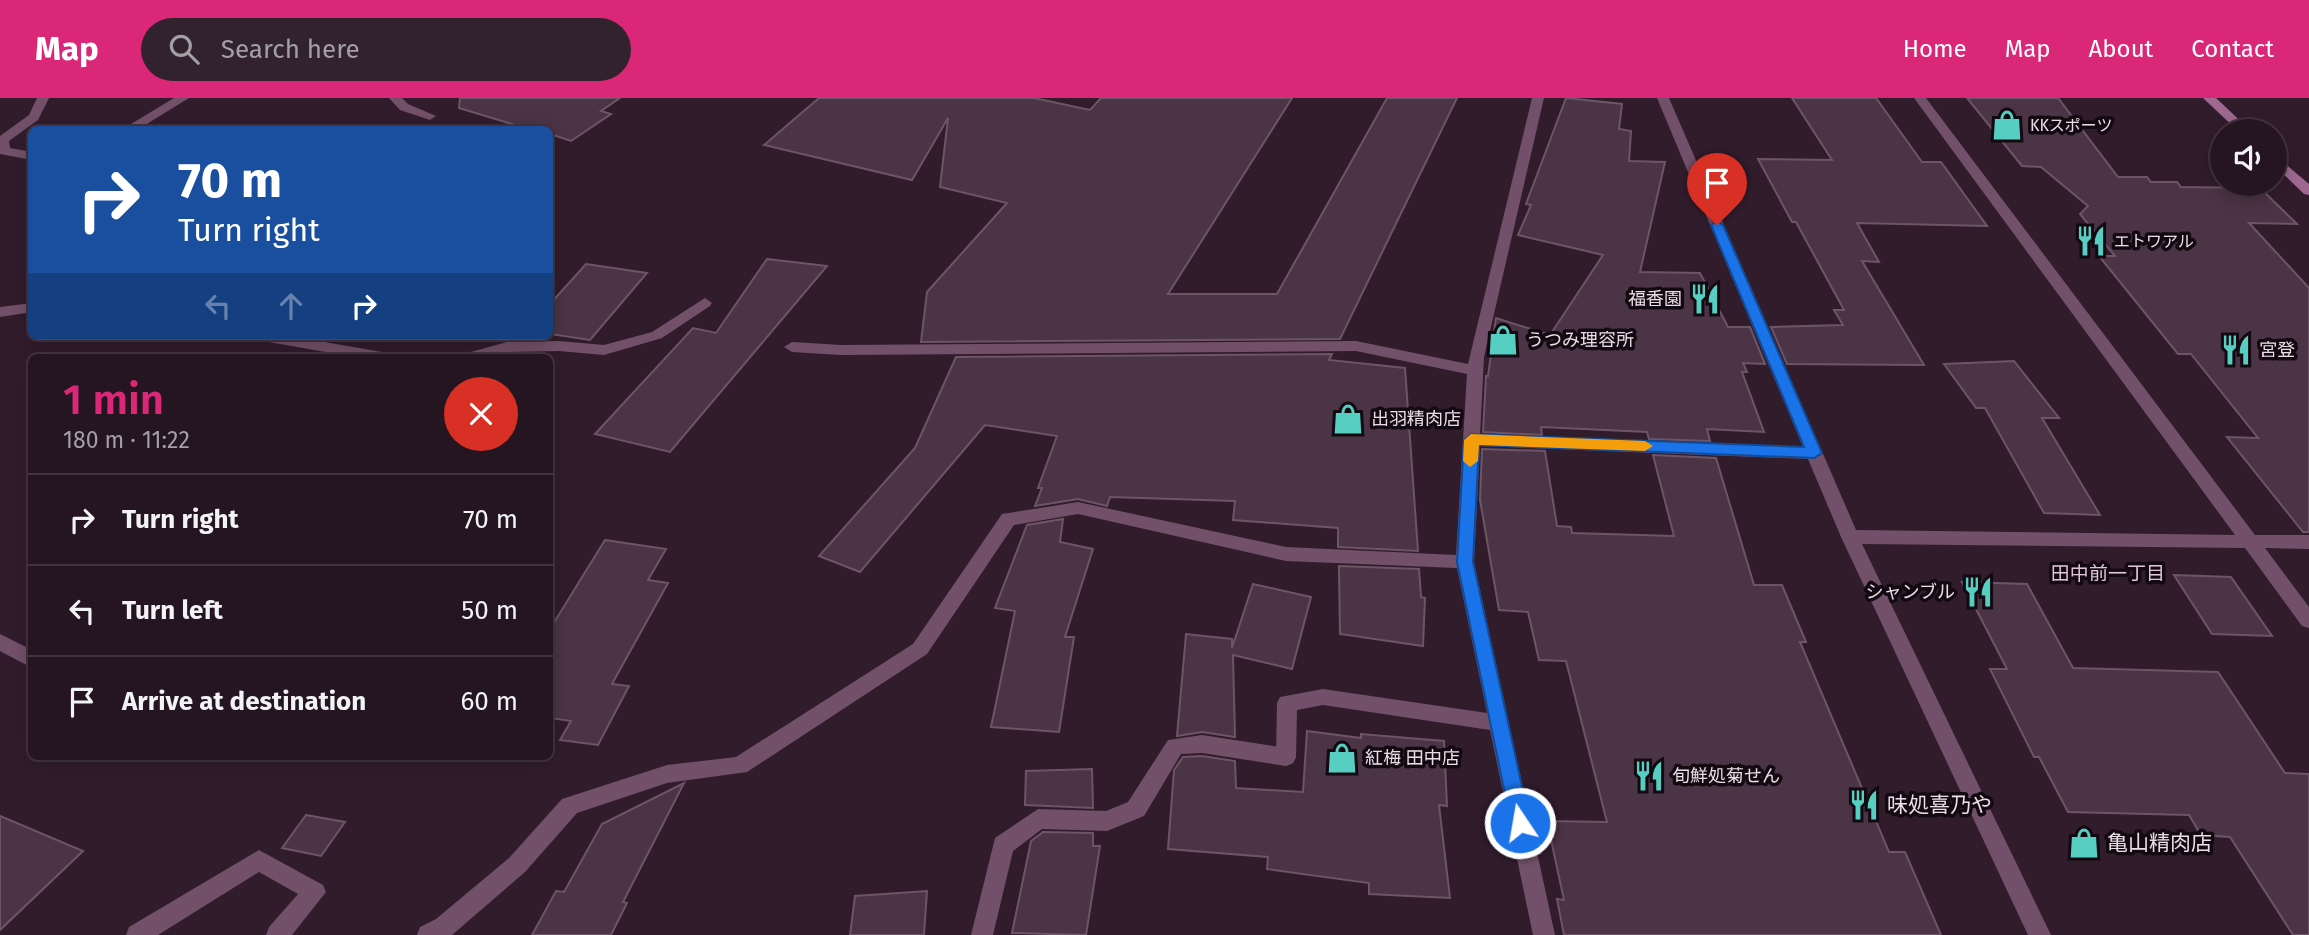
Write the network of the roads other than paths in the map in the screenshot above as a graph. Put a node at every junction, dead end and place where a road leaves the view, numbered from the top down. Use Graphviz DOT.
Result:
graph roads {
  1 [pos="43,98"];
  2 [pos="183,98"];
  3 [pos="395,98"];
  4 [pos="1538,98"];
  5 [pos="1663,98"];
  6 [pos="1920,98"];
  7 [pos="2209,98"];
  8 [pos="430,116"];
  9 [pos="2232,119"];
  10 [pos="134,126"];
  11 [pos="28,155"];
  12 [pos="2287,170"];
  13 [pos="2309,191"];
  14 [pos="705,303"];
  15 [pos="28,308"];
  16 [pos="0,312"];
  17 [pos="286,340"];
  18 [pos="792,347"];
  19 [pos="365,354"];
  20 [pos="482,354"];
  21 [pos="1475,370"];
  22 [pos="1471,440"];
  23 [pos="1814,453"];
  24 [pos="1850,537"];
  25 [pos="2246,540"];
  26 [pos="2309,542"];
  27 [pos="1465,562"];
  28 [pos="2309,621"];
  29 [pos="0,642"];
  30 [pos="28,658"];
  31 [pos="1499,723"];
  32 [pos="136,935"];
  33 [pos="277,935"];
  34 [pos="428,935"];
  35 [pos="982,935"];
  36 [pos="1545,935"];
  37 [pos="2040,935"];
  1 -- 11 [label="street"];
  2 -- 10 [label="street"];
  3 -- 8 [label="street"];
  4 -- 21 [label="street"];
  5 -- 23 [label="street"];
  6 -- 25 [label="street"];
  7 -- 9 [label="street"];
  12 -- 13 [label="street"];
  14 -- 20 [label="street"];
  15 -- 16 [label="street"];
  17 -- 19 [label="street"];
  18 -- 21 [label="street"];
  21 -- 22 [label="street"];
  22 -- 23 [label="street"];
  22 -- 27 [label="street"];
  23 -- 24 [label="street"];
  24 -- 25 [label="street"];
  24 -- 37 [label="street"];
  25 -- 26 [label="street"];
  25 -- 28 [label="street"];
  27 -- 31 [label="street"];
  27 -- 34 [label="street"];
  29 -- 30 [label="street"];
  31 -- 35 [label="street"];
  31 -- 36 [label="street"];
  32 -- 33 [label="street"];
}
